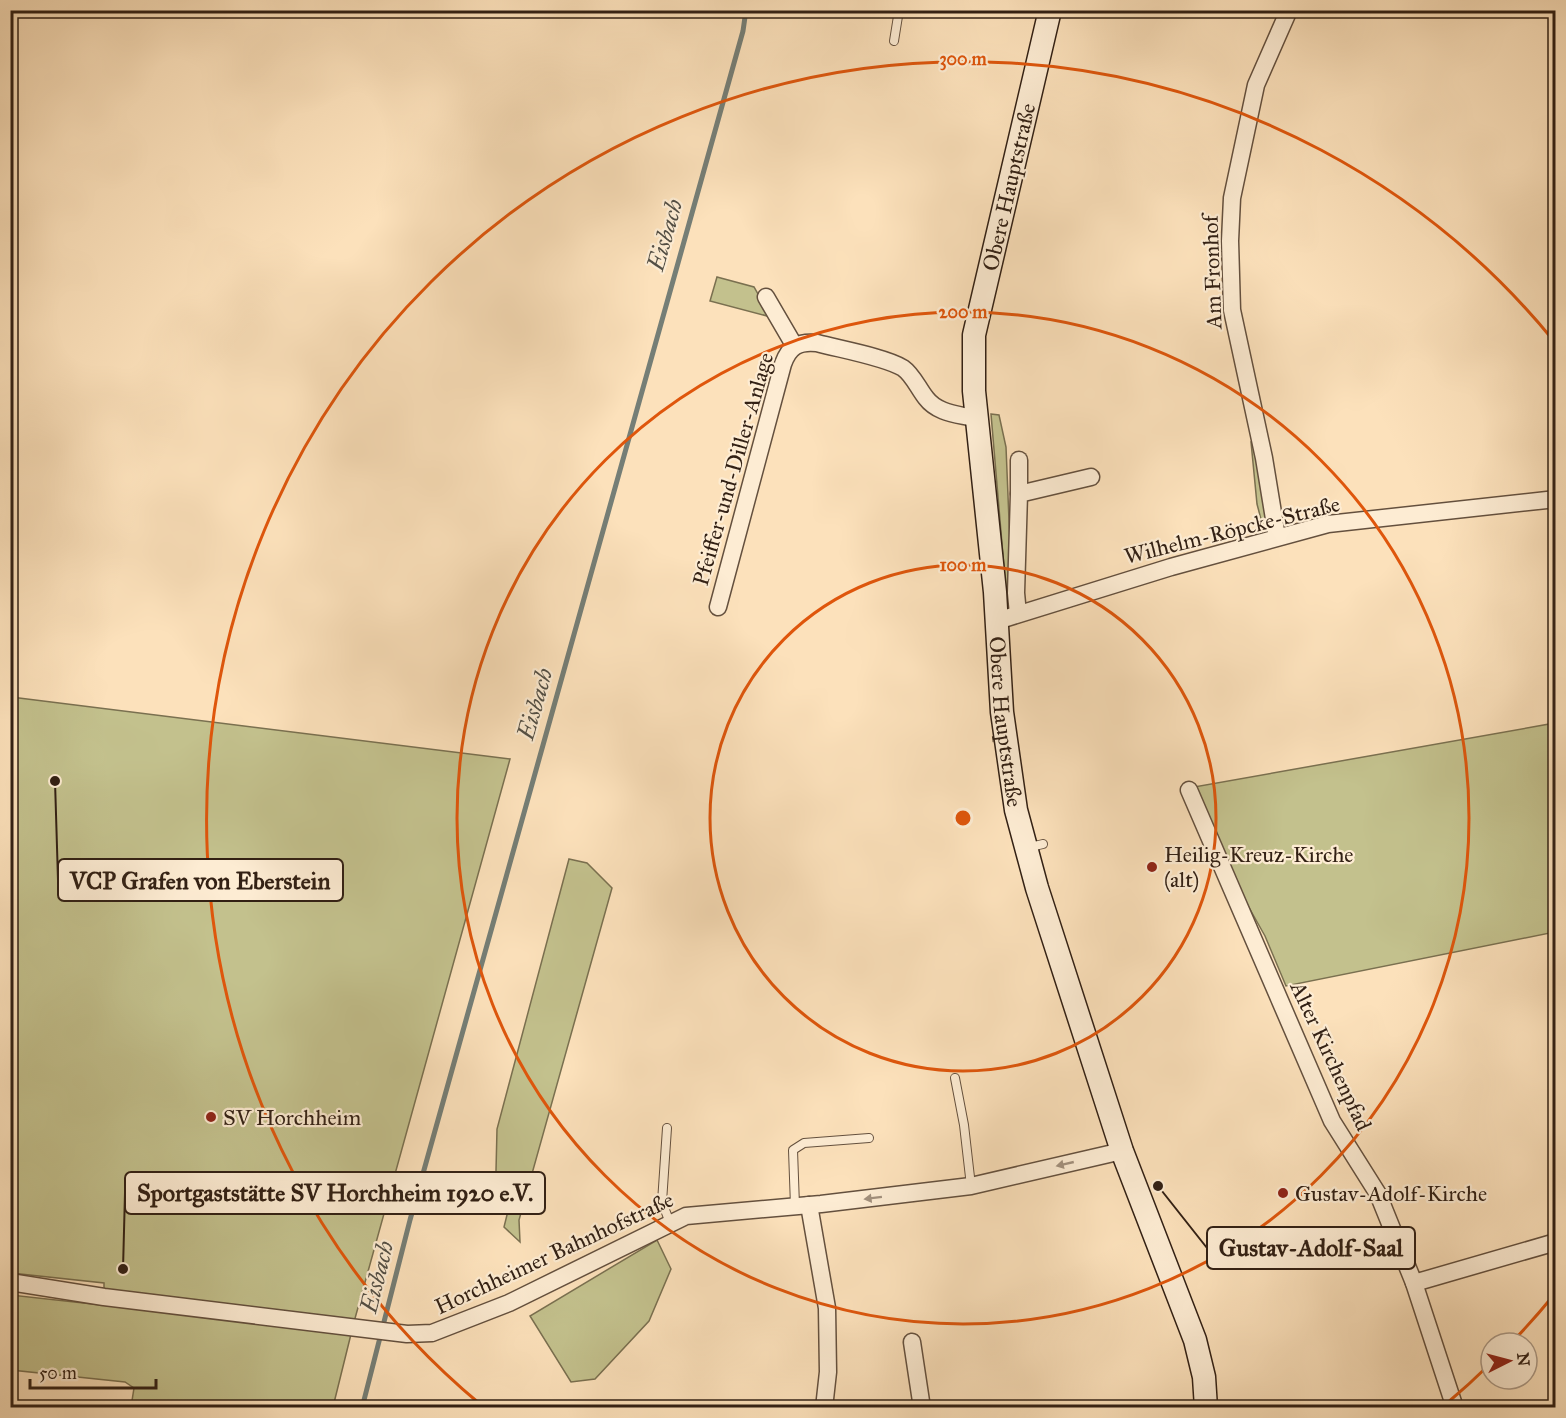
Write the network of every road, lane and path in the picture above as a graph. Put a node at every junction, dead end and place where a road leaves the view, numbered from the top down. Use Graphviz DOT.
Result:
graph roads {
  1 [pos="899,10"];
  2 [pos="1289,10"];
  3 [pos="1047,11"];
  4 [pos="894,41"];
  5 [pos="766,297"];
  6 [pos="794,345"];
  7 [pos="977,419"];
  8 [pos="1018,459"];
  9 [pos="1091,477"];
  10 [pos="1019,494"];
  11 [pos="1556,499"];
  12 [pos="1278,537"];
  13 [pos="718,607"];
  14 [pos="1007,618"];
  15 [pos="1189,790"];
  16 [pos="955,1078"];
  17 [pos="667,1128"];
  18 [pos="869,1138"];
  19 [pos="1122,1150"];
  20 [pos="971,1186"];
  21 [pos="802,1206"];
  22 [pos="670,1223"];
  23 [pos="1556,1242"];
  24 [pos="10,1282"];
  25 [pos="1414,1283"];
  26 [pos="912,1342"];
  27 [pos="824,1407"];
  28 [pos="922,1407"];
  29 [pos="1206,1407"];
  30 [pos="1455,1407"];
  1 -- 4 [label="lane"];
  2 -- 12 [label="street, Am Fronhof"];
  3 -- 7 [label="main road, Obere Hauptstraße"];
  5 -- 6 [label="street, Pfeiffer-und-Diller-Anlage"];
  6 -- 7 [label="street, Pfeiffer-und-Diller-Anlage"];
  6 -- 13 [label="street, Pfeiffer-und-Diller-Anlage"];
  7 -- 14 [label="main road, Obere Hauptstraße"];
  8 -- 10 [label="street, Obere Hauptstraße"];
  9 -- 10 [label="street"];
  10 -- 14 [label="street, Obere Hauptstraße"];
  11 -- 12 [label="street, Wilhelm-Röpcke-Straße"];
  12 -- 14 [label="street, Wilhelm-Röpcke-Straße"];
  14 -- 19 [label="main road, Obere Hauptstraße"];
  15 -- 25 [label="street, Alter Kirchenpfad"];
  16 -- 20 [label="lane"];
  17 -- 22 [label="lane"];
  18 -- 21 [label="lane"];
  19 -- 20 [label="street, Horchheimer Bahnhofstraße, one-way"];
  19 -- 29 [label="main road, Obere Hauptstraße"];
  20 -- 21 [label="street, Horchheimer Bahnhofstraße, one-way"];
  21 -- 22 [label="street, Horchheimer Bahnhofstraße"];
  21 -- 27 [label="street"];
  22 -- 24 [label="street, Horchheimer Bahnhofstraße"];
  23 -- 25 [label="street"];
  25 -- 30 [label="street, Alter Kirchenpfad"];
  26 -- 28 [label="street"];
}
